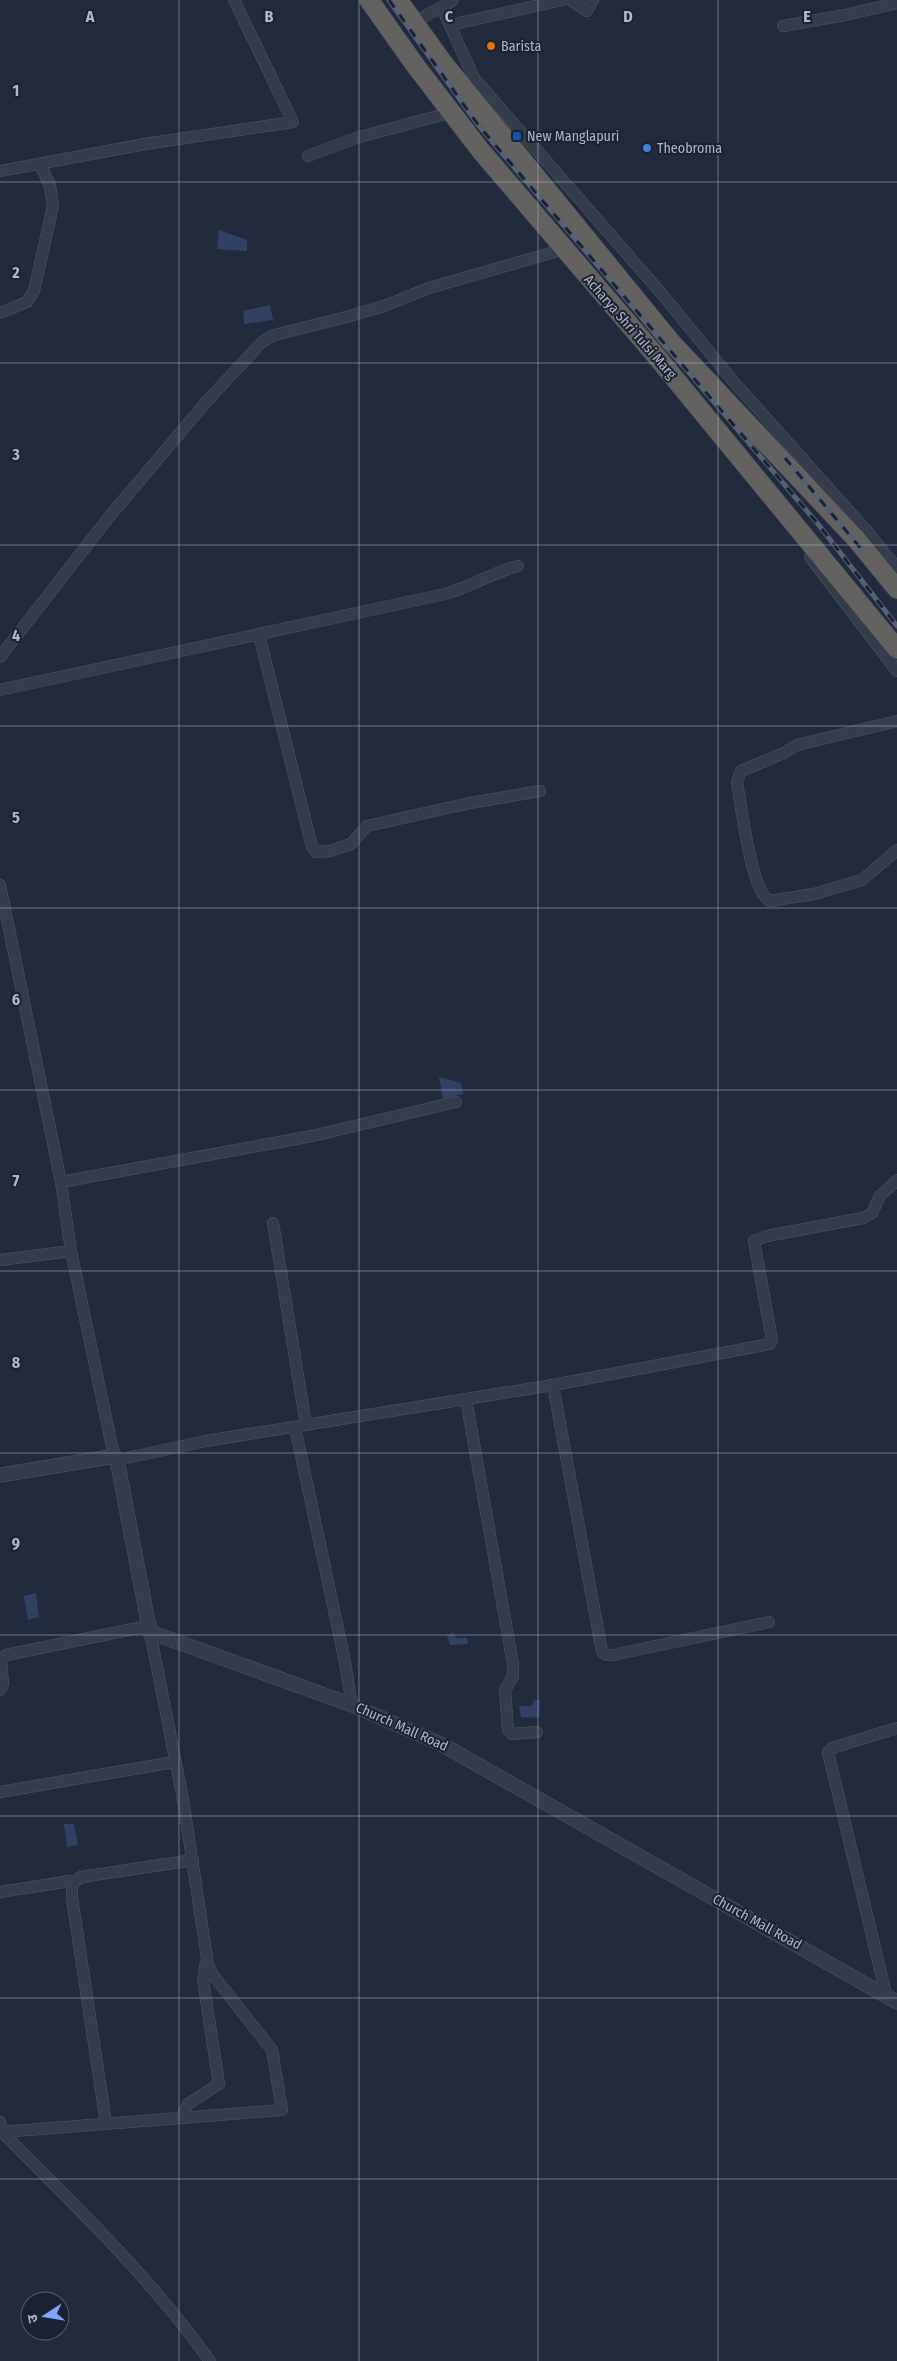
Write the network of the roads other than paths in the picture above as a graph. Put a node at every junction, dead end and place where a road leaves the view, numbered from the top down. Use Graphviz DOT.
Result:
graph roads {
  1 [pos="234,0"];
  2 [pos="363,0"];
  3 [pos="369,0"];
  4 [pos="398,0"];
  5 [pos="453,0"];
  6 [pos="562,0"];
  7 [pos="570,0"];
  8 [pos="593,0"];
  9 [pos="897,1"];
  10 [pos="442,8"];
  11 [pos="414,24"];
  12 [pos="450,25"];
  13 [pos="783,26"];
  14 [pos="437,55"];
  15 [pos="420,72"];
  16 [pos="445,114"];
  17 [pos="308,156"];
  18 [pos="40,164"];
  19 [pos="0,171"];
  20 [pos="558,251"];
  21 [pos="0,313"];
  22 [pos="518,566"];
  23 [pos="897,568"];
  24 [pos="897,590"];
  25 [pos="259,635"];
  26 [pos="897,649"];
  27 [pos="0,657"];
  28 [pos="897,671"];
  29 [pos="0,690"];
  30 [pos="897,721"];
  31 [pos="540,791"];
  32 [pos="897,850"];
  33 [pos="0,885"];
  34 [pos="456,1102"];
  35 [pos="897,1180"];
  36 [pos="61,1182"];
  37 [pos="273,1223"];
  38 [pos="71,1251"];
  39 [pos="0,1260"];
  40 [pos="553,1386"];
  41 [pos="466,1399"];
  42 [pos="301,1426"];
  43 [pos="116,1458"];
  44 [pos="0,1476"];
  45 [pos="769,1622"];
  46 [pos="149,1629"];
  47 [pos="0,1690"];
  48 [pos="352,1704"];
  49 [pos="897,1728"];
  50 [pos="537,1732"];
  51 [pos="174,1762"];
  52 [pos="0,1792"];
  53 [pos="193,1860"];
  54 [pos="70,1881"];
  55 [pos="0,1892"];
  56 [pos="206,1960"];
  57 [pos="892,1998"];
  58 [pos="181,2118"];
  59 [pos="106,2123"];
  60 [pos="0,2128"];
  61 [pos="210,2361"];
  1 -- 18 [label="street"];
  2 -- 16 [label="street"];
  3 -- 15 [label="highway, Acharya Shri Tulsi Marg"];
  4 -- 11 [label="highway, Acharya Shri Tulsi Marg"];
  5 -- 10 [label="street"];
  6 -- 12 [label="street"];
  7 -- 8 [label="street"];
  9 -- 13 [label="street"];
  10 -- 11 [label="street"];
  10 -- 12 [label="street"];
  11 -- 14 [label="highway, Acharya Shri Tulsi Marg"];
  12 -- 23 [label="street"];
  14 -- 15 [label="highway"];
  14 -- 24 [label="highway, Acharya Shri Tulsi Marg"];
  15 -- 26 [label="highway, Acharya Shri Tulsi Marg"];
  16 -- 17 [label="street"];
  16 -- 20 [label="street"];
  18 -- 19 [label="street"];
  18 -- 21 [label="street"];
  20 -- 27 [label="street"];
  20 -- 28 [label="street"];
  22 -- 25 [label="street"];
  25 -- 29 [label="street"];
  25 -- 31 [label="street"];
  30 -- 32 [label="street"];
  33 -- 36 [label="street"];
  34 -- 36 [label="street"];
  35 -- 40 [label="street"];
  36 -- 38 [label="street"];
  37 -- 42 [label="street"];
  38 -- 39 [label="street"];
  38 -- 43 [label="street"];
  40 -- 41 [label="street"];
  40 -- 45 [label="street"];
  41 -- 42 [label="street"];
  41 -- 50 [label="street"];
  42 -- 43 [label="street"];
  42 -- 48 [label="street"];
  43 -- 44 [label="street"];
  43 -- 46 [label="street"];
  46 -- 47 [label="street"];
  46 -- 48 [label="street, Church Mall Road"];
  46 -- 51 [label="street"];
  48 -- 57 [label="street, Church Mall Road"];
  49 -- 57 [label="street"];
  51 -- 52 [label="street"];
  51 -- 53 [label="street"];
  53 -- 56 [label="street"];
  53 -- 59 [label="street"];
  54 -- 55 [label="street"];
  56 -- 58 [label="street"];
  56 -- 58 [label="street"];
  58 -- 59 [label="street"];
  59 -- 60 [label="street"];
  60 -- 61 [label="street"];
}
